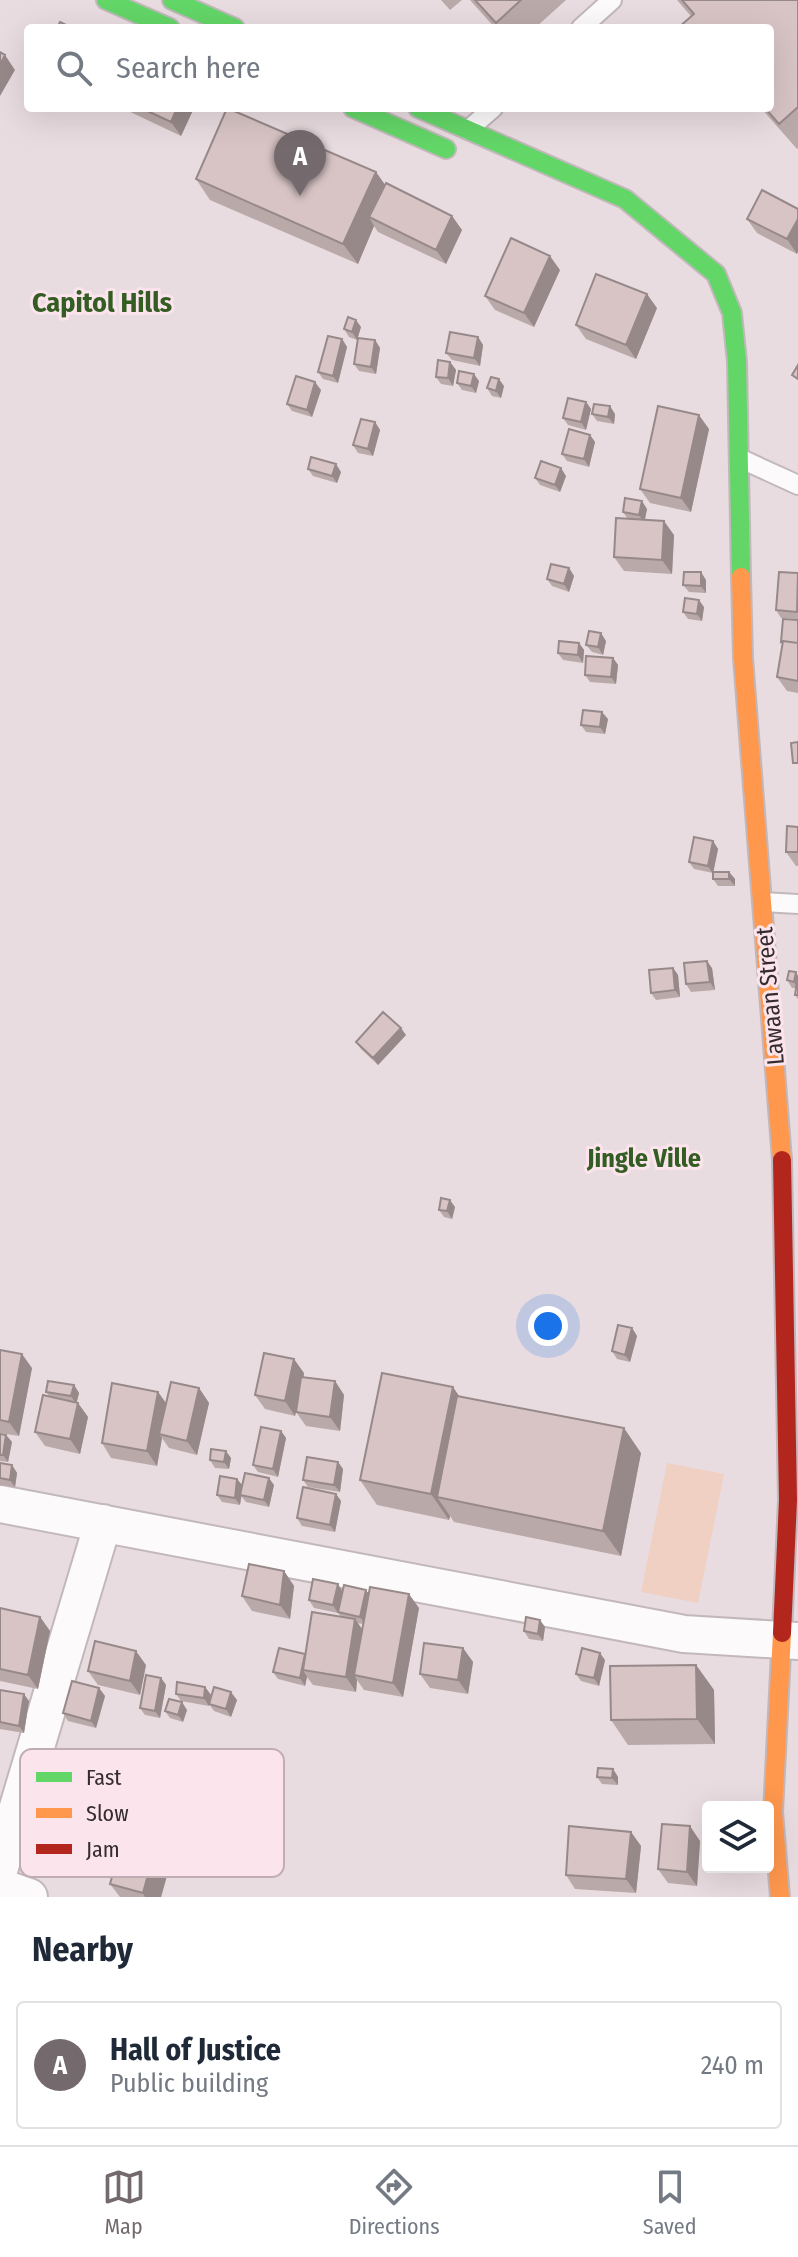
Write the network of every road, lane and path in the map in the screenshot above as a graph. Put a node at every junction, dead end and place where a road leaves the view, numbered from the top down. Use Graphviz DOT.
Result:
graph roads {
  1 [pos="106,0"];
  2 [pos="172,0"];
  3 [pos="612,0"];
  4 [pos="215,19"];
  5 [pos="161,24"];
  6 [pos="585,24"];
  7 [pos="362,112"];
  8 [pos="427,112"];
  9 [pos="488,112"];
  10 [pos="468,130"];
  11 [pos="454,152"];
  12 [pos="627,223"];
  13 [pos="653,225"];
  14 [pos="739,458"];
  15 [pos="798,485"];
  16 [pos="763,902"];
  17 [pos="798,904"];
  18 [pos="790,1169"];
  19 [pos="0,1504"];
  20 [pos="103,1523"];
  21 [pos="790,1641"];
  22 [pos="35,1749"];
  23 [pos="20,1800"];
  24 [pos="0,1867"];
  25 [pos="0,1887"];
  26 [pos="29,1897"];
  27 [pos="780,1897"];
  1 -- 5 [label="street"];
  2 -- 4 [label="street"];
  3 -- 6 [label="lane"];
  7 -- 11 [label="street"];
  8 -- 10 [label="street, Lawaan Street"];
  9 -- 10 [label="lane"];
  10 -- 11 [label="lane"];
  10 -- 13 [label="street, Lawaan Street"];
  12 -- 13 [label="street"];
  13 -- 14 [label="street, Lawaan Street"];
  14 -- 15 [label="lane"];
  14 -- 16 [label="street, Lawaan Street"];
  16 -- 17 [label="lane"];
  16 -- 18 [label="street, Lawaan Street"];
  18 -- 21 [label="street, Lawaan Street"];
  19 -- 20 [label="street"];
  20 -- 21 [label="street"];
  20 -- 22 [label="street"];
  21 -- 27 [label="street, Lawaan Street"];
  23 -- 24 [label="street"];
  25 -- 26 [label="street"];
}
